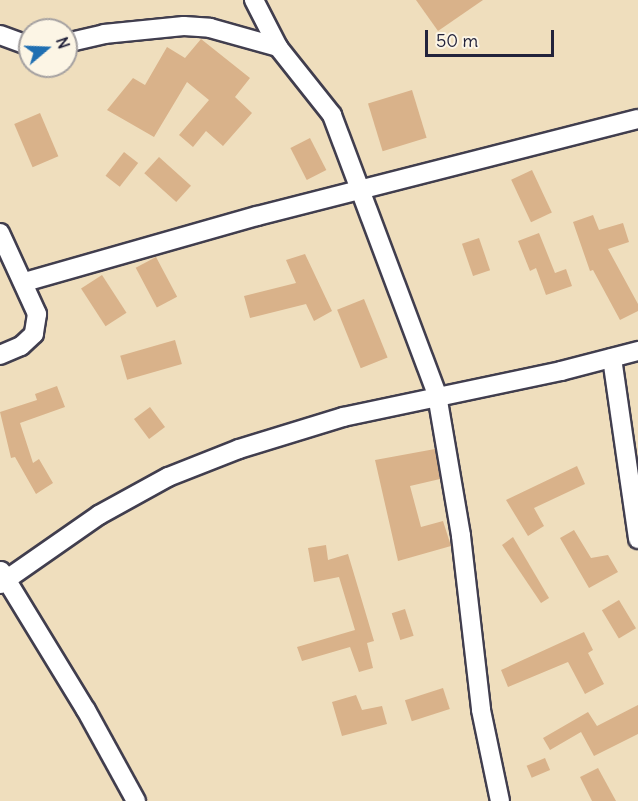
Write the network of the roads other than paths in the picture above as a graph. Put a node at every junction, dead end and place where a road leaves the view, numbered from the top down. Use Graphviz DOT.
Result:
graph roads {
  1 [pos="254,0"];
  2 [pos="0,35"];
  3 [pos="78,40"];
  4 [pos="18,42"];
  5 [pos="278,47"];
  6 [pos="638,119"];
  7 [pos="363,192"];
  8 [pos="0,233"];
  9 [pos="25,282"];
  10 [pos="638,351"];
  11 [pos="0,355"];
  12 [pos="612,358"];
  13 [pos="437,395"];
  14 [pos="638,539"];
  15 [pos="2,578"];
  16 [pos="136,801"];
  17 [pos="500,801"];
  1 -- 5 [label="street"];
  2 -- 4 [label="street"];
  3 -- 5 [label="street"];
  5 -- 7 [label="street"];
  6 -- 7 [label="street"];
  7 -- 9 [label="street"];
  7 -- 13 [label="street"];
  8 -- 9 [label="street"];
  9 -- 11 [label="street"];
  10 -- 12 [label="street"];
  12 -- 13 [label="street"];
  12 -- 14 [label="street"];
  13 -- 15 [label="street"];
  13 -- 17 [label="street"];
  15 -- 16 [label="street"];
}
